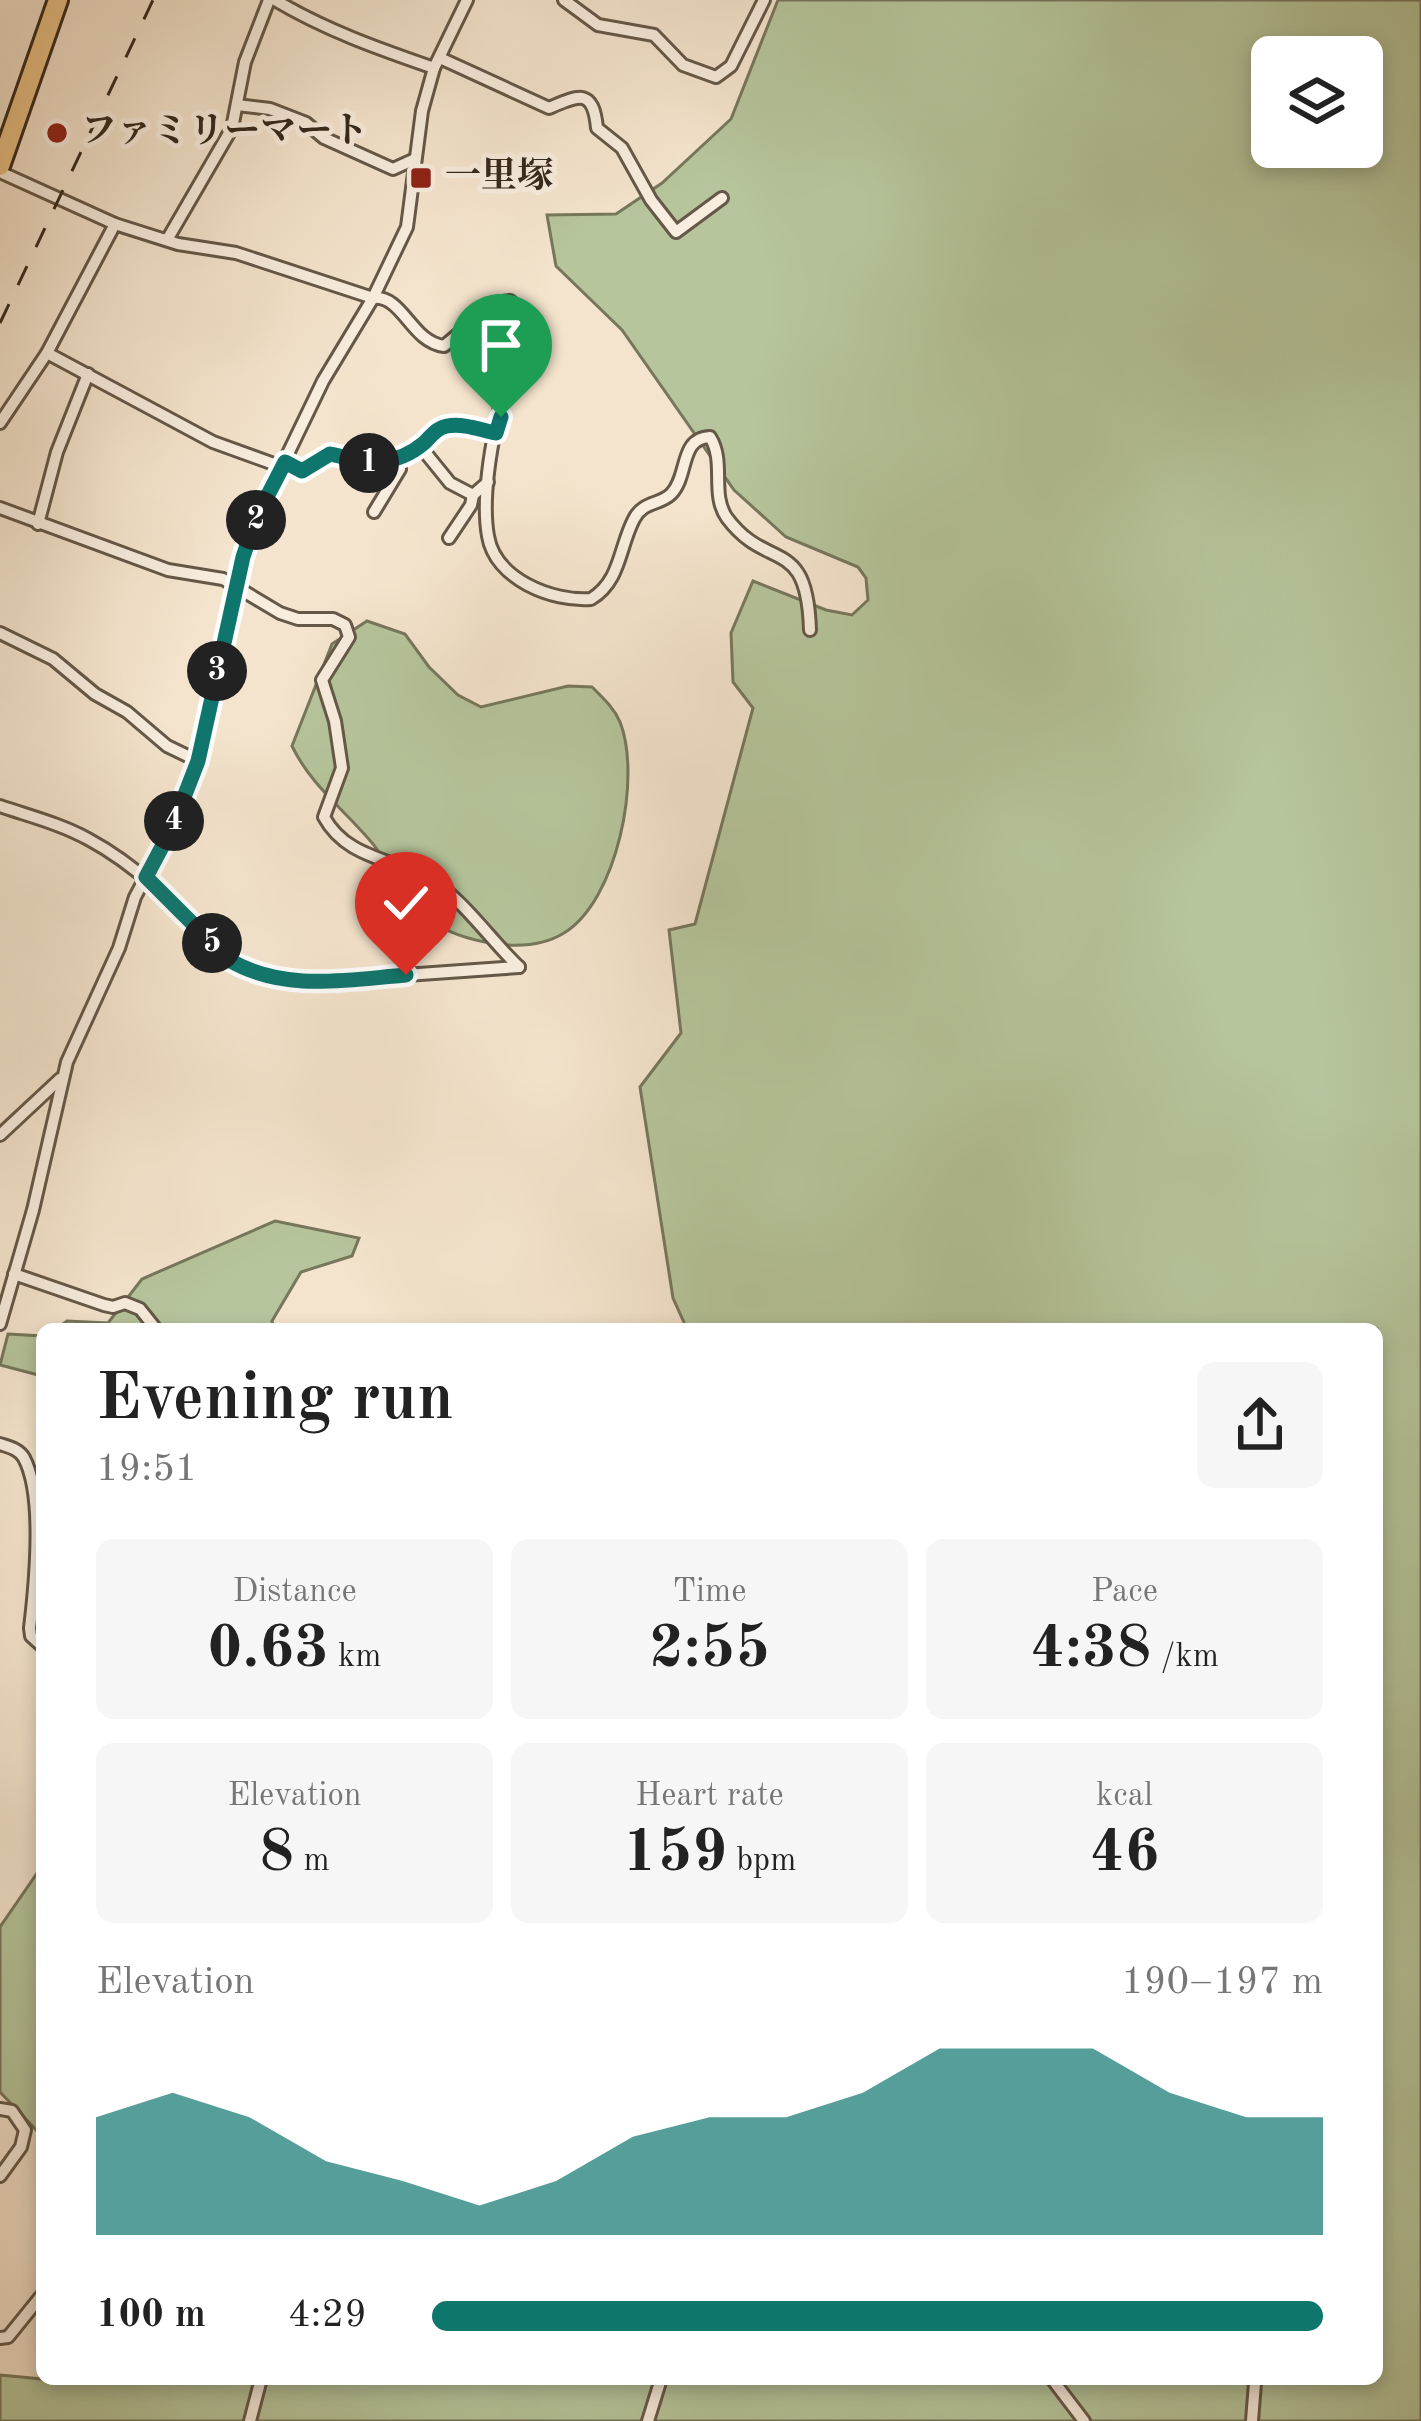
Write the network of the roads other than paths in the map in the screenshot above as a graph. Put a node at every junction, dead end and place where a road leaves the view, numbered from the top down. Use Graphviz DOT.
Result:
graph roads {
  1 [pos="58,0"];
  2 [pos="272,0"];
  3 [pos="467,0"];
  4 [pos="564,0"];
  5 [pos="764,0"];
  6 [pos="437,63"];
  7 [pos="237,105"];
  8 [pos="415,159"];
  9 [pos="0,169"];
  10 [pos="722,198"];
  11 [pos="115,224"];
  12 [pos="166,240"];
  13 [pos="373,298"];
  14 [pos="47,353"];
  15 [pos="88,374"];
  16 [pos="0,423"];
  17 [pos="496,433"];
  18 [pos="420,446"];
  19 [pos="395,459"];
  20 [pos="284,465"];
  21 [pos="488,482"];
  22 [pos="472,495"];
  23 [pos="0,508"];
  24 [pos="374,512"];
  25 [pos="38,524"];
  26 [pos="449,538"];
  27 [pos="238,587"];
  28 [pos="810,630"];
  29 [pos="0,633"];
  30 [pos="198,761"];
  31 [pos="0,806"];
  32 [pos="146,877"];
  33 [pos="63,1077"];
  34 [pos="0,1135"];
  35 [pos="14,1274"];
  36 [pos="151,1323"];
  37 [pos="0,1324"];
  38 [pos="0,1444"];
  39 [pos="36,1541"];
  40 [pos="36,1559"];
  41 [pos="36,1640"];
  42 [pos="0,2109"];
  43 [pos="0,2176"];
  44 [pos="36,2302"];
  45 [pos="0,2338"];
  46 [pos="259,2385"];
  47 [pos="659,2385"];
  48 [pos="1057,2385"];
  49 [pos="1255,2385"];
  50 [pos="250,2421"];
  51 [pos="648,2421"];
  52 [pos="1084,2421"];
  53 [pos="1252,2421"];
  1 -- 9 [label="highway"];
  2 -- 6 [label="street"];
  2 -- 7 [label="street"];
  3 -- 6 [label="street"];
  4 -- 5 [label="street"];
  6 -- 8 [label="street"];
  6 -- 10 [label="street"];
  7 -- 8 [label="street"];
  7 -- 12 [label="street"];
  8 -- 13 [label="street"];
  9 -- 11 [label="street"];
  11 -- 12 [label="street"];
  11 -- 14 [label="street"];
  12 -- 13 [label="street"];
  13 -- 17 [label="street"];
  13 -- 20 [label="street"];
  14 -- 15 [label="street"];
  14 -- 16 [label="street"];
  15 -- 20 [label="street"];
  15 -- 25 [label="street"];
  17 -- 18 [label="street"];
  17 -- 21 [label="street"];
  18 -- 19 [label="street"];
  18 -- 22 [label="street"];
  19 -- 20 [label="street"];
  19 -- 24 [label="street"];
  20 -- 27 [label="street"];
  21 -- 22 [label="street"];
  21 -- 28 [label="street"];
  22 -- 26 [label="street"];
  23 -- 25 [label="street"];
  25 -- 27 [label="street"];
  27 -- 30 [label="street"];
  27 -- 32 [label="street"];
  29 -- 30 [label="street"];
  30 -- 32 [label="street"];
  31 -- 32 [label="street"];
  32 -- 33 [label="street"];
  33 -- 34 [label="street"];
  33 -- 35 [label="street"];
  35 -- 36 [label="street"];
  35 -- 37 [label="street"];
  38 -- 39 [label="street"];
  40 -- 41 [label="street"];
  42 -- 43 [label="street"];
  44 -- 45 [label="street"];
  46 -- 50 [label="street"];
  47 -- 51 [label="street"];
  48 -- 52 [label="street"];
  49 -- 53 [label="street"];
}
